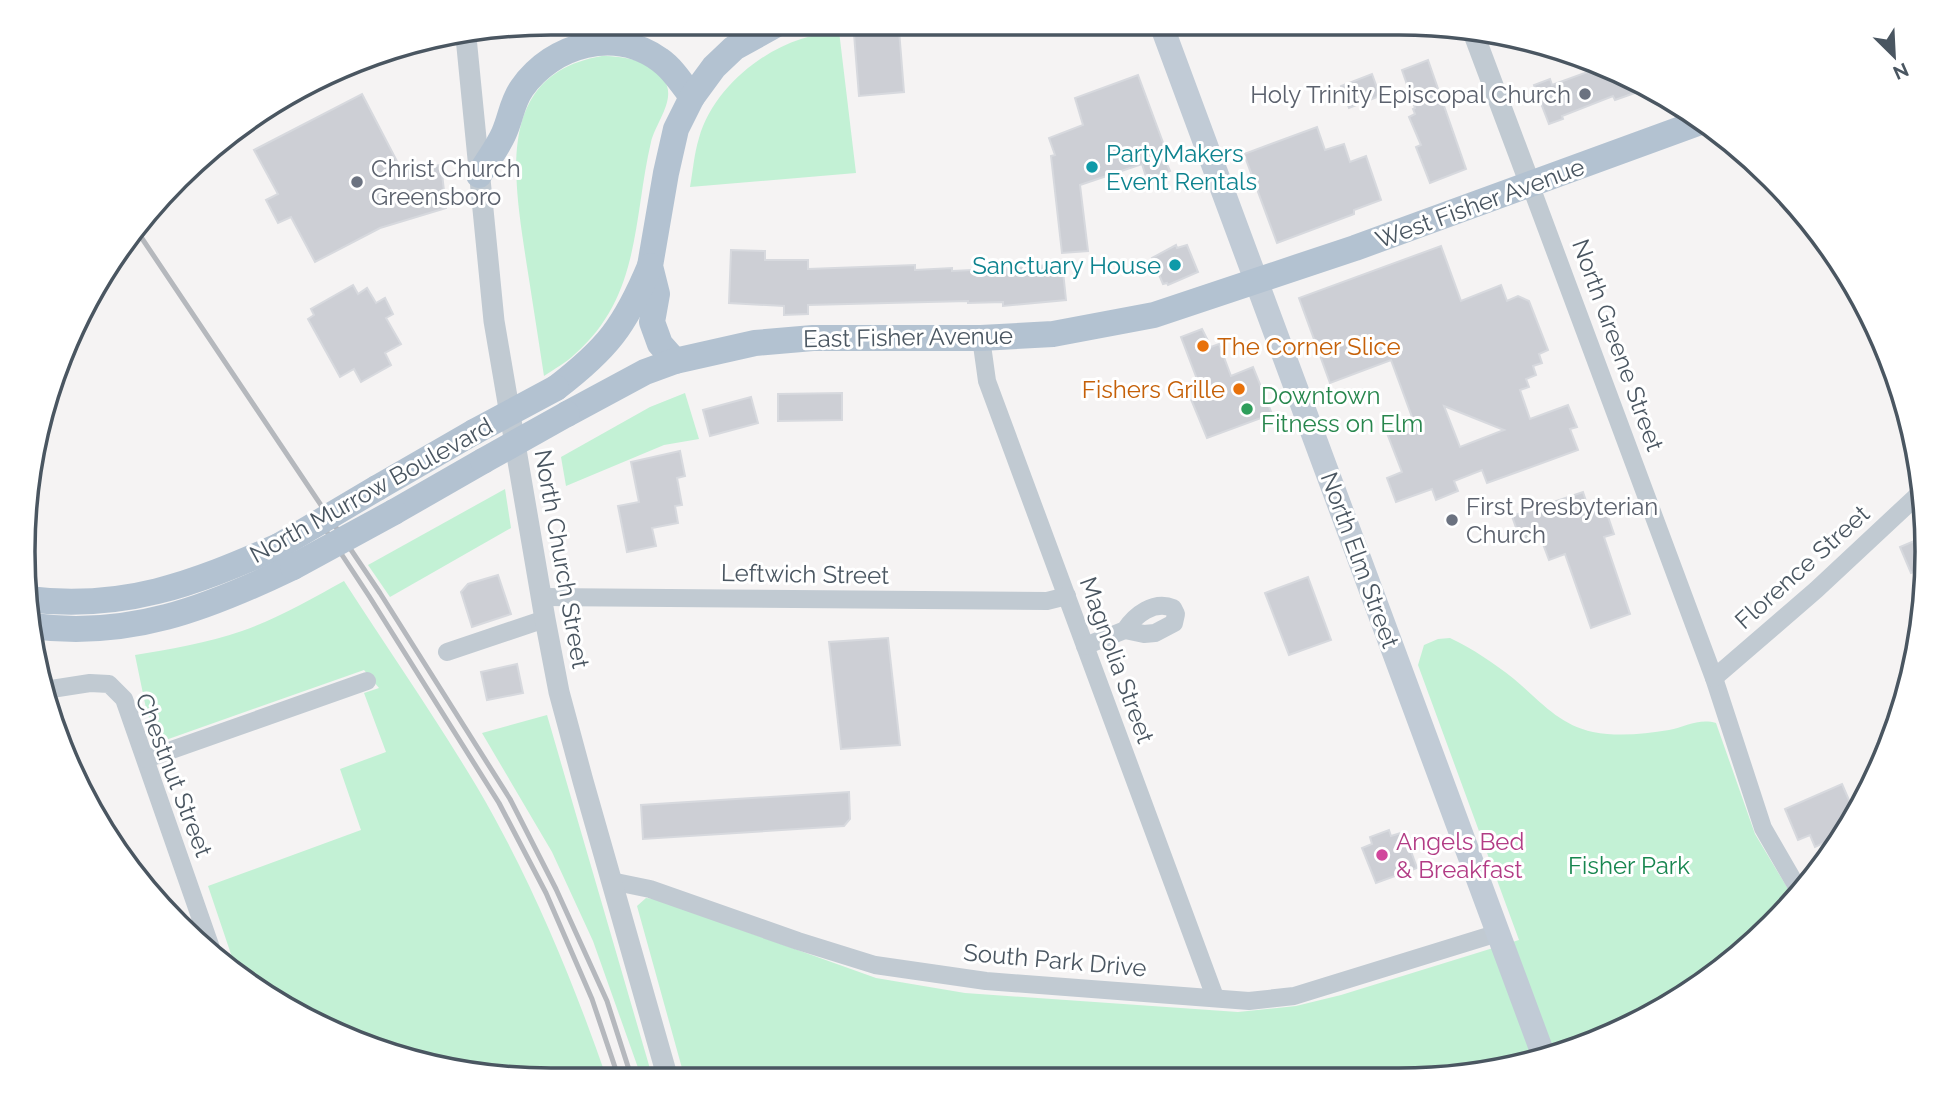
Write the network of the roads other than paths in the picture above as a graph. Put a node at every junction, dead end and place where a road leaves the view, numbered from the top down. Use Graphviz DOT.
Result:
graph roads {
  1 [pos="757,35"];
  2 [pos="1165,35"];
  3 [pos="1476,41"];
  4 [pos="466,42"];
  5 [pos="691,97"];
  6 [pos="1690,126"];
  7 [pos="479,175"];
  8 [pos="1530,184"];
  9 [pos="650,266"];
  10 [pos="1257,283"];
  11 [pos="981,338"];
  12 [pos="675,361"];
  13 [pos="567,414"];
  14 [pos="1912,500"];
  15 [pos="286,556"];
  16 [pos="1067,596"];
  17 [pos="542,597"];
  18 [pos="37,600"];
  19 [pos="545,619"];
  20 [pos="40,626"];
  21 [pos="1125,630"];
  22 [pos="1085,646"];
  23 [pos="447,652"];
  24 [pos="1714,678"];
  25 [pos="367,681"];
  26 [pos="54,689"];
  27 [pos="146,759"];
  28 [pos="611,881"];
  29 [pos="1795,883"];
  30 [pos="1498,933"];
  31 [pos="207,936"];
  32 [pos="1215,997"];
  33 [pos="1541,1048"];
  34 [pos="665,1068"];
  1 -- 5 [label="main road"];
  2 -- 10 [label="main road, North Elm Street"];
  3 -- 8 [label="street, North Greene Street"];
  4 -- 7 [label="street, North Church Street"];
  5 -- 7 [label="main road"];
  5 -- 9 [label="main road"];
  6 -- 8 [label="main road, West Fisher Avenue"];
  7 -- 17 [label="street, North Church Street"];
  8 -- 10 [label="main road, West Fisher Avenue"];
  8 -- 24 [label="street, North Greene Street"];
  9 -- 12 [label="main road"];
  9 -- 15 [label="main road, North Murrow Boulevard, bridge"];
  10 -- 11 [label="main road, East Fisher Avenue"];
  10 -- 30 [label="main road, North Elm Street"];
  11 -- 12 [label="main road, East Fisher Avenue"];
  11 -- 16 [label="street, Magnolia Street"];
  12 -- 13 [label="main road, East Fisher Avenue"];
  13 -- 15 [label="main road, North Murrow Boulevard, bridge"];
  14 -- 24 [label="street, Florence Street"];
  15 -- 18 [label="main road, North Murrow Boulevard"];
  15 -- 20 [label="main road, North Murrow Boulevard"];
  16 -- 17 [label="street, Leftwich Street"];
  16 -- 22 [label="street, Magnolia Street"];
  17 -- 19 [label="street, North Church Street"];
  19 -- 23 [label="street"];
  19 -- 28 [label="street, North Church Street"];
  21 -- 22 [label="street"];
  22 -- 32 [label="street, Magnolia Street"];
  24 -- 29 [label="street, North Greene Street"];
  25 -- 27 [label="street"];
  26 -- 27 [label="street, Chestnut Street"];
  27 -- 31 [label="street, Chestnut Street"];
  28 -- 32 [label="street, South Park Drive"];
  28 -- 34 [label="street, North Church Street"];
  30 -- 32 [label="street, South Park Drive"];
  30 -- 33 [label="main road, North Elm Street"];
}
